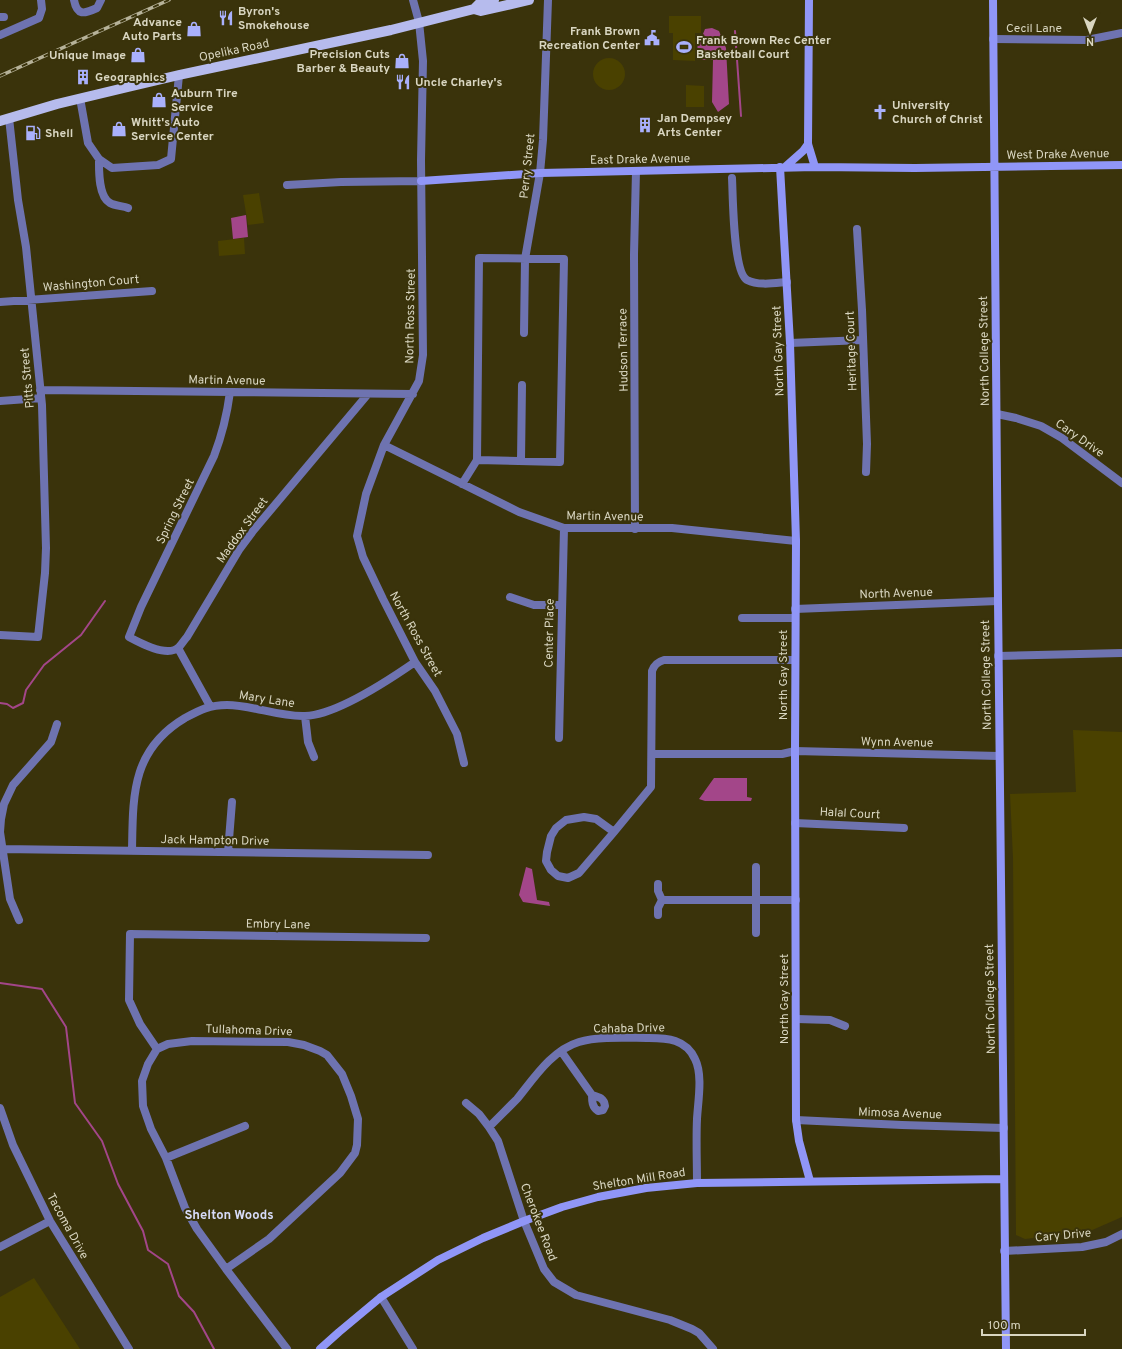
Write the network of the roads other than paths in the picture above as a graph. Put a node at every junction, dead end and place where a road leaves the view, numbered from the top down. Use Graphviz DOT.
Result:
graph roads {
  1 [pos="41,0"];
  2 [pos="74,0"];
  3 [pos="413,0"];
  4 [pos="494,0"];
  5 [pos="529,0"];
  6 [pos="548,0"];
  7 [pos="809,0"];
  8 [pos="993,0"];
  9 [pos="101,1"];
  10 [pos="474,9"];
  11 [pos="419,22"];
  12 [pos="1122,33"];
  13 [pos="0,35"];
  14 [pos="993,39"];
  15 [pos="179,74"];
  16 [pos="80,98"];
  17 [pos="4,120"];
  18 [pos="808,144"];
  19 [pos="99,158"];
  20 [pos="1122,165"];
  21 [pos="994,166"];
  22 [pos="782,167"];
  23 [pos="815,167"];
  24 [pos="636,171"];
  25 [pos="540,173"];
  26 [pos="732,178"];
  27 [pos="421,181"];
  28 [pos="288,185"];
  29 [pos="128,208"];
  30 [pos="857,229"];
  31 [pos="525,259"];
  32 [pos="787,282"];
  33 [pos="152,291"];
  34 [pos="32,300"];
  35 [pos="0,302"];
  36 [pos="524,333"];
  37 [pos="862,340"];
  38 [pos="790,342"];
  39 [pos="522,385"];
  40 [pos="230,392"];
  41 [pos="41,394"];
  42 [pos="368,394"];
  43 [pos="413,394"];
  44 [pos="0,401"];
  45 [pos="997,414"];
  46 [pos="384,445"];
  47 [pos="477,460"];
  48 [pos="521,460"];
  49 [pos="866,472"];
  50 [pos="1122,483"];
  51 [pos="462,484"];
  52 [pos="564,528"];
  53 [pos="636,529"];
  54 [pos="796,541"];
  55 [pos="510,597"];
  56 [pos="998,601"];
  57 [pos="562,605"];
  58 [pos="795,609"];
  59 [pos="742,618"];
  60 [pos="795,618"];
  61 [pos="0,635"];
  62 [pos="178,648"];
  63 [pos="1122,653"];
  64 [pos="998,656"];
  65 [pos="795,660"];
  66 [pos="415,662"];
  67 [pos="210,706"];
  68 [pos="305,716"];
  69 [pos="57,724"];
  70 [pos="559,738"];
  71 [pos="795,751"];
  72 [pos="652,754"];
  73 [pos="1000,756"];
  74 [pos="314,757"];
  75 [pos="464,763"];
  76 [pos="232,802"];
  77 [pos="795,823"];
  78 [pos="904,828"];
  79 [pos="614,832"];
  80 [pos="2,849"];
  81 [pos="132,851"];
  82 [pos="228,852"];
  83 [pos="428,855"];
  84 [pos="756,867"];
  85 [pos="658,884"];
  86 [pos="662,900"];
  87 [pos="756,900"];
  88 [pos="796,900"];
  89 [pos="658,916"];
  90 [pos="19,920"];
  91 [pos="756,933"];
  92 [pos="426,938"];
  93 [pos="797,1019"];
  94 [pos="845,1026"];
  95 [pos="157,1049"];
  96 [pos="561,1051"];
  97 [pos="592,1095"];
  98 [pos="466,1103"];
  99 [pos="0,1108"];
  100 [pos="796,1120"];
  101 [pos="245,1126"];
  102 [pos="489,1127"];
  103 [pos="1004,1128"];
  104 [pos="166,1158"];
  105 [pos="1004,1179"];
  106 [pos="810,1181"];
  107 [pos="697,1183"];
  108 [pos="50,1221"];
  109 [pos="524,1221"];
  110 [pos="1122,1234"];
  111 [pos="0,1247"];
  112 [pos="1004,1252"];
  113 [pos="226,1269"];
  114 [pos="381,1297"];
  115 [pos="129,1349"];
  116 [pos="287,1349"];
  117 [pos="320,1349"];
  118 [pos="413,1349"];
  119 [pos="713,1349"];
  120 [pos="1006,1349"];
  1 -- 13 [label="street"];
  2 -- 9 [label="street"];
  3 -- 11 [label="street, North Ross Street"];
  4 -- 10 [label="main road, Opelika Road"];
  5 -- 10 [label="main road, Opelika Road"];
  6 -- 25 [label="street, Perry Street"];
  7 -- 18 [label="street"];
  8 -- 14 [label="street, North College Street"];
  10 -- 11 [label="main road, Opelika Road"];
  11 -- 15 [label="main road, Opelika Road"];
  11 -- 27 [label="street, North Ross Street"];
  12 -- 14 [label="street, Cecil Lane"];
  14 -- 21 [label="street, North College Street"];
  15 -- 16 [label="main road, Opelika Road"];
  15 -- 19 [label="street"];
  16 -- 17 [label="main road, Opelika Road"];
  16 -- 19 [label="street"];
  17 -- 34 [label="street, Pitts Street"];
  18 -- 22 [label="street"];
  18 -- 23 [label="street"];
  19 -- 29 [label="street"];
  20 -- 21 [label="street, West Drake Avenue"];
  21 -- 23 [label="street, East Drake Avenue"];
  21 -- 45 [label="street, North College Street"];
  22 -- 23 [label="street, East Drake Avenue"];
  22 -- 24 [label="street, East Drake Avenue"];
  22 -- 32 [label="street, North Gay Street"];
  24 -- 25 [label="street, East Drake Avenue"];
  24 -- 53 [label="street, Hudson Terrace"];
  25 -- 27 [label="street, East Drake Avenue"];
  25 -- 31 [label="street, Perry Street"];
  26 -- 32 [label="street"];
  27 -- 28 [label="street, East Drake Avenue"];
  27 -- 43 [label="street, North Ross Street"];
  30 -- 37 [label="street, Heritage Court"];
  31 -- 36 [label="street, Perry Street"];
  31 -- 47 [label="street"];
  31 -- 48 [label="street"];
  32 -- 38 [label="street, North Gay Street"];
  33 -- 34 [label="street, Washington Court"];
  34 -- 35 [label="street, Washington Court"];
  34 -- 41 [label="street, Pitts Street"];
  37 -- 38 [label="street"];
  37 -- 49 [label="street, Heritage Court"];
  38 -- 54 [label="street, North Gay Street"];
  39 -- 48 [label="street"];
  40 -- 41 [label="street, Martin Avenue"];
  40 -- 42 [label="street, Martin Avenue"];
  40 -- 62 [label="street, Spring Street"];
  41 -- 44 [label="street, Martin Avenue"];
  41 -- 61 [label="street, Pitts Street"];
  42 -- 43 [label="street, Martin Avenue"];
  42 -- 62 [label="street, Maddox Street"];
  43 -- 46 [label="street, North Ross Street"];
  45 -- 50 [label="street, Cary Drive"];
  45 -- 56 [label="street, North College Street"];
  46 -- 51 [label="street, Martin Avenue"];
  46 -- 66 [label="street, North Ross Street"];
  47 -- 48 [label="street"];
  47 -- 51 [label="street"];
  51 -- 52 [label="street, Martin Avenue"];
  52 -- 53 [label="street, Martin Avenue"];
  52 -- 57 [label="street, Center Place"];
  53 -- 54 [label="street, Martin Avenue"];
  54 -- 58 [label="street, North Gay Street"];
  55 -- 57 [label="street"];
  56 -- 58 [label="street, North Avenue"];
  56 -- 64 [label="street, North College Street"];
  57 -- 70 [label="street, Center Place"];
  58 -- 60 [label="street, North Gay Street"];
  59 -- 60 [label="street"];
  60 -- 65 [label="street, North Gay Street"];
  62 -- 67 [label="street"];
  63 -- 64 [label="street"];
  64 -- 73 [label="street, North College Street"];
  65 -- 71 [label="street, North Gay Street"];
  65 -- 72 [label="street"];
  66 -- 68 [label="street, Mary Lane"];
  66 -- 75 [label="street, North Ross Street"];
  67 -- 68 [label="street, Mary Lane"];
  67 -- 81 [label="street, Mary Lane"];
  68 -- 74 [label="street"];
  69 -- 80 [label="street"];
  71 -- 72 [label="street, Wynn Avenue"];
  71 -- 73 [label="street, Wynn Avenue"];
  71 -- 77 [label="street, North Gay Street"];
  72 -- 79 [label="street"];
  73 -- 103 [label="street, North College Street"];
  76 -- 82 [label="street"];
  77 -- 78 [label="street, Halal Court"];
  77 -- 88 [label="street, North Gay Street"];
  79 -- 79 [label="street"];
  80 -- 81 [label="street, Jack Hampton Drive"];
  80 -- 90 [label="street"];
  81 -- 82 [label="street, Jack Hampton Drive"];
  82 -- 83 [label="street, Jack Hampton Drive"];
  84 -- 87 [label="street"];
  85 -- 86 [label="street"];
  86 -- 87 [label="street"];
  86 -- 89 [label="street"];
  87 -- 88 [label="street"];
  87 -- 91 [label="street"];
  88 -- 93 [label="street, North Gay Street"];
  92 -- 95 [label="street, Embry Lane"];
  93 -- 94 [label="street"];
  93 -- 100 [label="street, North Gay Street"];
  95 -- 104 [label="street"];
  95 -- 113 [label="street, Tullahoma Drive"];
  96 -- 97 [label="street"];
  96 -- 102 [label="street, Cahaba Drive"];
  96 -- 107 [label="street, Cahaba Drive"];
  98 -- 102 [label="street, Cherokee Road"];
  99 -- 108 [label="street, Tacoma Drive"];
  100 -- 103 [label="street, Mimosa Avenue"];
  100 -- 106 [label="street, North Gay Street"];
  101 -- 104 [label="street"];
  102 -- 109 [label="street, Cherokee Road"];
  103 -- 105 [label="street, North College Street"];
  104 -- 113 [label="street"];
  105 -- 106 [label="street, Shelton Mill Road"];
  105 -- 112 [label="street, North College Street"];
  106 -- 107 [label="street, Shelton Mill Road"];
  107 -- 109 [label="street, Shelton Mill Road"];
  108 -- 111 [label="street"];
  108 -- 115 [label="street, Tacoma Drive"];
  109 -- 114 [label="street, Shelton Mill Road"];
  109 -- 119 [label="street, Cherokee Road"];
  110 -- 112 [label="street, Cary Drive"];
  112 -- 120 [label="street, North College Street"];
  113 -- 116 [label="street"];
  114 -- 117 [label="street, Shelton Mill Road"];
  114 -- 118 [label="street"];
}
